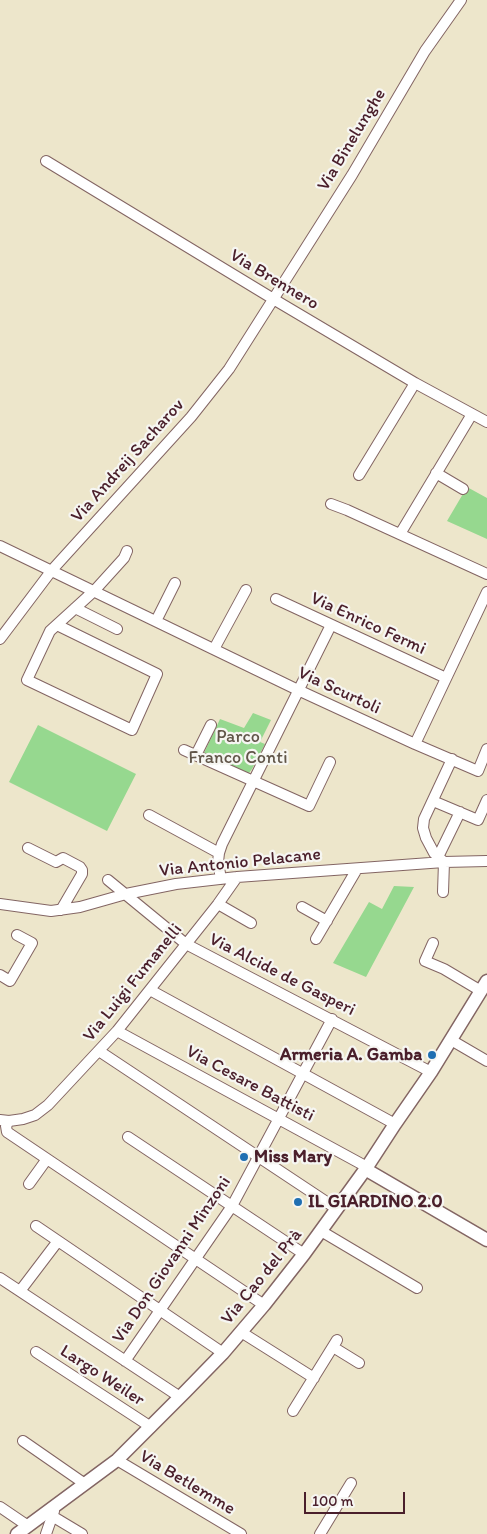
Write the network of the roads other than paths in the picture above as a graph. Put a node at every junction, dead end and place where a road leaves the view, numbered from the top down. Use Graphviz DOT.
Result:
graph roads {
  1 [pos="461,0"];
  2 [pos="46,160"];
  3 [pos="274,299"];
  4 [pos="416,383"];
  5 [pos="472,414"];
  6 [pos="487,422"];
  7 [pos="436,473"];
  8 [pos="359,475"];
  9 [pos="463,489"];
  10 [pos="331,504"];
  11 [pos="400,534"];
  12 [pos="0,546"];
  13 [pos="127,552"];
  14 [pos="52,570"];
  15 [pos="487,574"];
  16 [pos="175,583"];
  17 [pos="95,590"];
  18 [pos="246,590"];
  19 [pos="486,596"];
  20 [pos="276,599"];
  21 [pos="75,608"];
  22 [pos="156,621"];
  23 [pos="332,624"];
  24 [pos="57,625"];
  25 [pos="117,629"];
  26 [pos="0,639"];
  27 [pos="214,648"];
  28 [pos="446,678"];
  29 [pos="298,690"];
  30 [pos="211,724"];
  31 [pos="415,744"];
  32 [pos="487,749"];
  33 [pos="184,750"];
  34 [pos="196,755"];
  35 [pos="452,759"];
  36 [pos="330,762"];
  37 [pos="253,781"];
  38 [pos="487,800"];
  39 [pos="433,801"];
  40 [pos="460,812"];
  41 [pos="149,815"];
  42 [pos="28,848"];
  43 [pos="219,853"];
  44 [pos="441,859"];
  45 [pos="487,860"];
  46 [pos="357,869"];
  47 [pos="237,877"];
  48 [pos="222,879"];
  49 [pos="108,880"];
  50 [pos="443,892"];
  51 [pos="126,894"];
  52 [pos="0,904"];
  53 [pos="218,904"];
  54 [pos="302,907"];
  55 [pos="61,910"];
  56 [pos="326,921"];
  57 [pos="252,923"];
  58 [pos="17,935"];
  59 [pos="316,939"];
  60 [pos="433,943"];
  61 [pos="186,944"];
  62 [pos="0,975"];
  63 [pos="484,986"];
  64 [pos="150,990"];
  65 [pos="332,1019"];
  66 [pos="117,1031"];
  67 [pos="451,1040"];
  68 [pos="99,1050"];
  69 [pos="487,1061"];
  70 [pos="431,1072"];
  71 [pos="303,1073"];
  72 [pos="280,1120"];
  73 [pos="5,1121"];
  74 [pos="395,1124"];
  75 [pos="128,1137"];
  76 [pos="258,1157"];
  77 [pos="47,1159"];
  78 [pos="366,1168"];
  79 [pos="29,1184"];
  80 [pos="232,1206"];
  81 [pos="336,1209"];
  82 [pos="36,1226"];
  83 [pos="321,1231"];
  84 [pos="487,1240"];
  85 [pos="58,1241"];
  86 [pos="304,1254"];
  87 [pos="195,1259"];
  88 [pos="0,1278"];
  89 [pos="417,1288"];
  90 [pos="20,1291"];
  91 [pos="264,1305"];
  92 [pos="160,1310"];
  93 [pos="241,1332"];
  94 [pos="36,1352"];
  95 [pos="223,1353"];
  96 [pos="124,1360"];
  97 [pos="359,1363"];
  98 [pos="314,1378"];
  99 [pos="180,1398"];
  100 [pos="293,1412"];
  101 [pos="151,1427"];
  102 [pos="23,1441"];
  103 [pos="117,1460"];
  104 [pos="351,1483"];
  105 [pos="86,1484"];
  106 [pos="0,1507"];
  107 [pos="53,1512"];
  108 [pos="28,1526"];
  109 [pos="17,1534"];
  110 [pos="46,1534"];
  111 [pos="82,1534"];
  112 [pos="241,1534"];
  113 [pos="320,1534"];
  1 -- 3 [label="street, Via Binelunghe"];
  2 -- 3 [label="street, Via Brennero"];
  3 -- 4 [label="street, Via Brennero"];
  3 -- 14 [label="street, Via Andreij Sacharov"];
  4 -- 5 [label="street, Via Brennero"];
  4 -- 8 [label="street"];
  5 -- 6 [label="street, Via Brennero"];
  5 -- 7 [label="street"];
  7 -- 9 [label="street"];
  7 -- 11 [label="street"];
  10 -- 11 [label="street"];
  11 -- 15 [label="street"];
  12 -- 14 [label="street, Via Scurtoli"];
  13 -- 17 [label="street"];
  14 -- 17 [label="street, Via Scurtoli"];
  14 -- 26 [label="street, Via Andreij Sacharov"];
  16 -- 22 [label="street"];
  17 -- 21 [label="street"];
  17 -- 22 [label="street, Via Scurtoli"];
  18 -- 27 [label="street"];
  19 -- 28 [label="street"];
  20 -- 23 [label="street, Via Enrico Fermi"];
  21 -- 24 [label="street"];
  21 -- 25 [label="street"];
  22 -- 27 [label="street, Via Scurtoli"];
  23 -- 28 [label="street, Via Enrico Fermi"];
  23 -- 29 [label="street"];
  24 -- 24 [label="street"];
  27 -- 29 [label="street, Via Scurtoli"];
  28 -- 31 [label="street"];
  29 -- 31 [label="street, Via Scurtoli"];
  29 -- 37 [label="street"];
  30 -- 34 [label="street"];
  31 -- 35 [label="street, Via Scurtoli"];
  32 -- 35 [label="street, Via Scurtoli"];
  33 -- 34 [label="street"];
  34 -- 37 [label="street"];
  35 -- 39 [label="street"];
  36 -- 37 [label="street"];
  37 -- 43 [label="street"];
  38 -- 40 [label="street"];
  39 -- 40 [label="street"];
  39 -- 44 [label="street"];
  40 -- 44 [label="street"];
  41 -- 43 [label="street"];
  42 -- 55 [label="street"];
  43 -- 48 [label="street"];
  44 -- 45 [label="street, Via Antonio Pelacane"];
  44 -- 46 [label="street, Via Antonio Pelacane"];
  44 -- 50 [label="street"];
  46 -- 47 [label="street, Via Antonio Pelacane"];
  46 -- 56 [label="street"];
  47 -- 48 [label="street, Via Antonio Pelacane"];
  47 -- 53 [label="street, Via Luigi Fumanelli"];
  48 -- 51 [label="street, Via Antonio Pelacane"];
  49 -- 51 [label="street, Via Alcide de Gasperi"];
  51 -- 55 [label="street, Via Antonio Pelacane"];
  51 -- 61 [label="street, Via Alcide de Gasperi"];
  52 -- 55 [label="street, Via Antonio Pelacane"];
  53 -- 57 [label="street"];
  53 -- 61 [label="street, Via Luigi Fumanelli"];
  54 -- 56 [label="street"];
  56 -- 59 [label="street"];
  58 -- 62 [label="street"];
  60 -- 63 [label="street"];
  61 -- 64 [label="street, Via Luigi Fumanelli"];
  61 -- 65 [label="street, Via Alcide de Gasperi"];
  63 -- 67 [label="main road, Via Cao del Prà"];
  64 -- 66 [label="street, Via Luigi Fumanelli"];
  64 -- 71 [label="street"];
  65 -- 70 [label="street, Via Alcide de Gasperi"];
  65 -- 71 [label="street, Via Don Giovanni Minzoni"];
  66 -- 68 [label="street, Via Luigi Fumanelli"];
  66 -- 72 [label="street, Via Cesare Battisti"];
  67 -- 69 [label="street"];
  67 -- 70 [label="main road, Via Cao del Prà"];
  68 -- 73 [label="street, Via Luigi Fumanelli"];
  68 -- 76 [label="street"];
  70 -- 74 [label="main road, Via Cao del Prà"];
  71 -- 72 [label="street, Via Don Giovanni Minzoni"];
  71 -- 74 [label="street"];
  72 -- 76 [label="street, Via Don Giovanni Minzoni"];
  72 -- 78 [label="street, Via Cesare Battisti"];
  73 -- 77 [label="street"];
  74 -- 78 [label="main road, Via Cao del Prà"];
  75 -- 80 [label="street"];
  76 -- 80 [label="street, Via Don Giovanni Minzoni"];
  76 -- 81 [label="street"];
  77 -- 79 [label="street"];
  77 -- 87 [label="street"];
  78 -- 81 [label="main road, Via Cao del Prà"];
  78 -- 84 [label="main road"];
  80 -- 86 [label="street"];
  80 -- 87 [label="street, Via Don Giovanni Minzoni"];
  81 -- 83 [label="main road, Via Cao del Prà"];
  82 -- 85 [label="street"];
  83 -- 86 [label="main road, Via Cao del Prà"];
  83 -- 89 [label="street"];
  85 -- 90 [label="street"];
  85 -- 92 [label="street"];
  86 -- 91 [label="main road, Via Cao del Prà"];
  87 -- 91 [label="street"];
  87 -- 92 [label="street, Via Don Giovanni Minzoni"];
  88 -- 90 [label="street"];
  90 -- 96 [label="street"];
  91 -- 93 [label="main road, Via Cao del Prà"];
  92 -- 95 [label="street"];
  92 -- 96 [label="street, Via Don Giovanni Minzoni"];
  93 -- 95 [label="main road, Via Cao del Prà"];
  93 -- 98 [label="street"];
  94 -- 101 [label="street, Largo Weiler"];
  95 -- 99 [label="main road, Via Cao del Prà"];
  96 -- 99 [label="street"];
  97 -- 98 [label="street"];
  98 -- 100 [label="street"];
  99 -- 101 [label="main road, Via Cao del Prà"];
  101 -- 103 [label="main road, Via Cao del Prà"];
  102 -- 105 [label="street"];
  103 -- 105 [label="main road, Via Cao del Prà"];
  103 -- 112 [label="street, Via Betlemme"];
  104 -- 113 [label="street"];
  105 -- 107 [label="main road, Via Cao del Prà"];
  106 -- 108 [label="street"];
  107 -- 108 [label="main road, Via Cao del Prà"];
  107 -- 110 [label="street"];
  107 -- 111 [label="street"];
  108 -- 109 [label="main road, Via Cao del Prà"];
}
